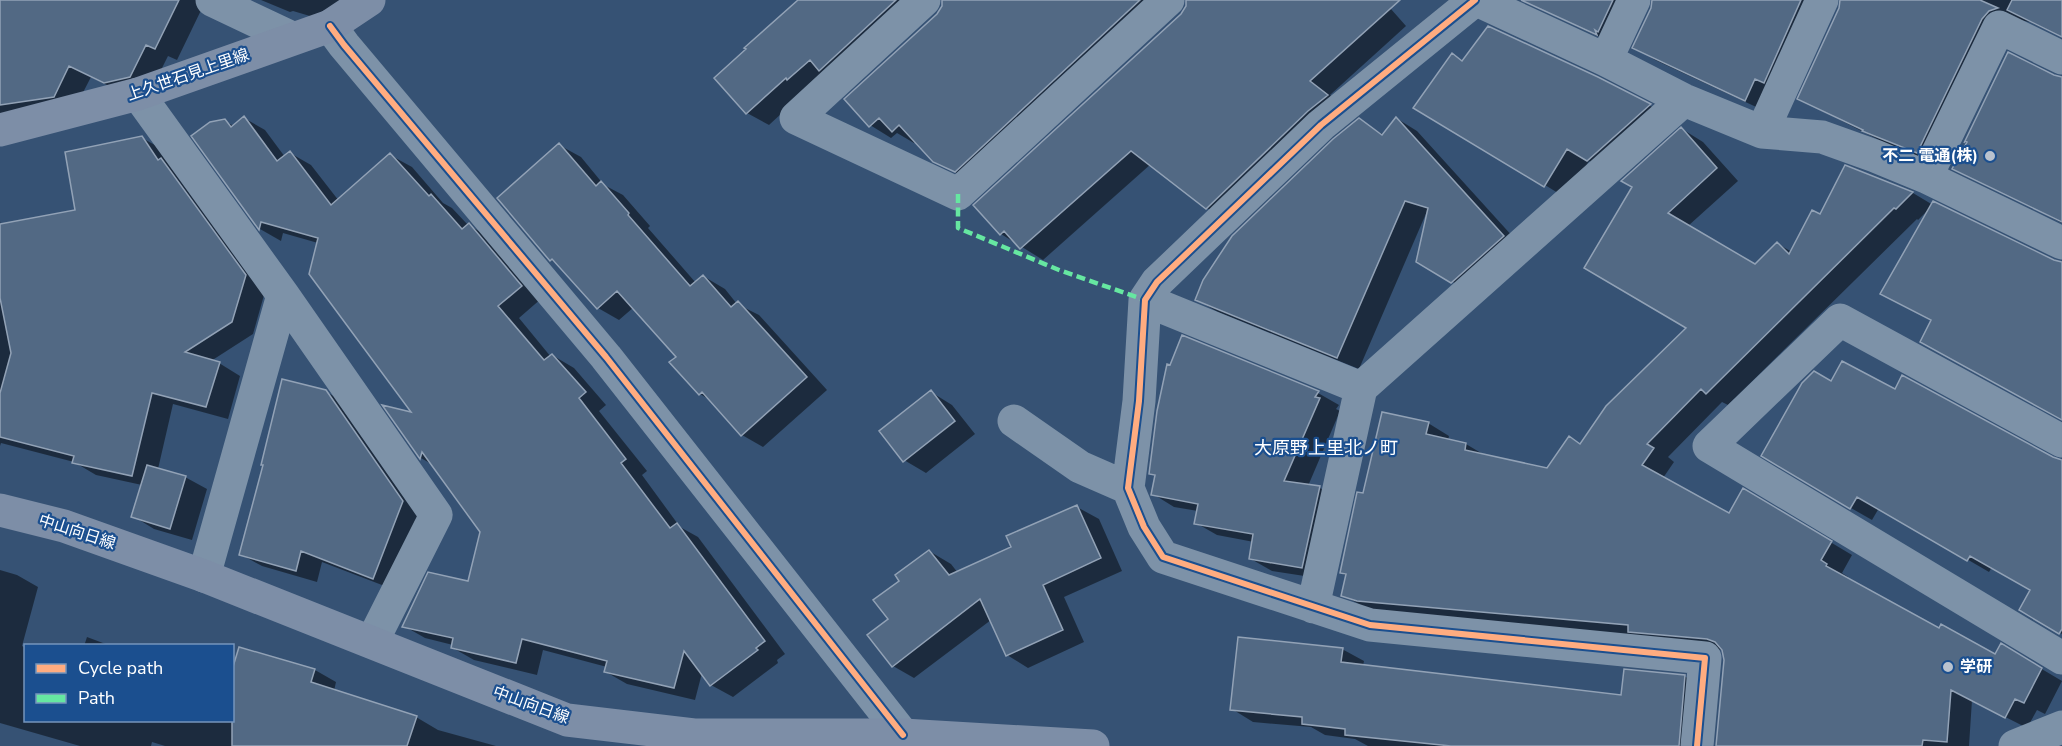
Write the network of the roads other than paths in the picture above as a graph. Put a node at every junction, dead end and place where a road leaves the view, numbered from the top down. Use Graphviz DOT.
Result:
graph roads {
  1 [pos="212,0"];
  2 [pos="369,0"];
  3 [pos="924,0"];
  4 [pos="1168,0"];
  5 [pos="1476,0"];
  6 [pos="1634,0"];
  7 [pos="1822,0"];
  8 [pos="330,26"];
  9 [pos="292,38"];
  10 [pos="2062,58"];
  11 [pos="1606,60"];
  12 [pos="138,94"];
  13 [pos="1684,100"];
  14 [pos="0,130"];
  15 [pos="1762,132"];
  16 [pos="1926,177"];
  17 [pos="2062,243"];
  18 [pos="283,295"];
  19 [pos="1145,300"];
  20 [pos="1361,388"];
  21 [pos="1014,421"];
  22 [pos="2062,441"];
  23 [pos="1128,488"];
  24 [pos="0,510"];
  25 [pos="204,576"];
  26 [pos="1313,607"];
  27 [pos="372,642"];
  28 [pos="2062,658"];
  29 [pos="2062,727"];
  30 [pos="903,735"];
  31 [pos="1093,746"];
  32 [pos="1698,746"];
  33 [pos="2014,746"];
  1 -- 9 [label="street"];
  2 -- 8 [label="main road, 上久世石見上里線"];
  3 -- 4 [label="street"];
  5 -- 11 [label="street"];
  5 -- 19 [label="street"];
  6 -- 11 [label="street"];
  7 -- 15 [label="street"];
  8 -- 9 [label="main road, 上久世石見上里線"];
  8 -- 30 [label="street"];
  9 -- 12 [label="main road, 上久世石見上里線"];
  10 -- 16 [label="street"];
  11 -- 13 [label="street"];
  12 -- 14 [label="main road, 上久世石見上里線"];
  12 -- 18 [label="street"];
  13 -- 15 [label="street"];
  13 -- 20 [label="street"];
  15 -- 16 [label="street"];
  16 -- 17 [label="street"];
  18 -- 25 [label="street"];
  18 -- 27 [label="street"];
  19 -- 20 [label="street"];
  19 -- 23 [label="street"];
  20 -- 26 [label="street"];
  21 -- 23 [label="street"];
  22 -- 28 [label="street"];
  23 -- 26 [label="street"];
  24 -- 25 [label="main road, 中山向日線"];
  25 -- 27 [label="main road, 中山向日線"];
  26 -- 32 [label="street"];
  27 -- 30 [label="main road, 中山向日線"];
  29 -- 33 [label="street"];
  30 -- 31 [label="main road, 中山向日線"];
}
